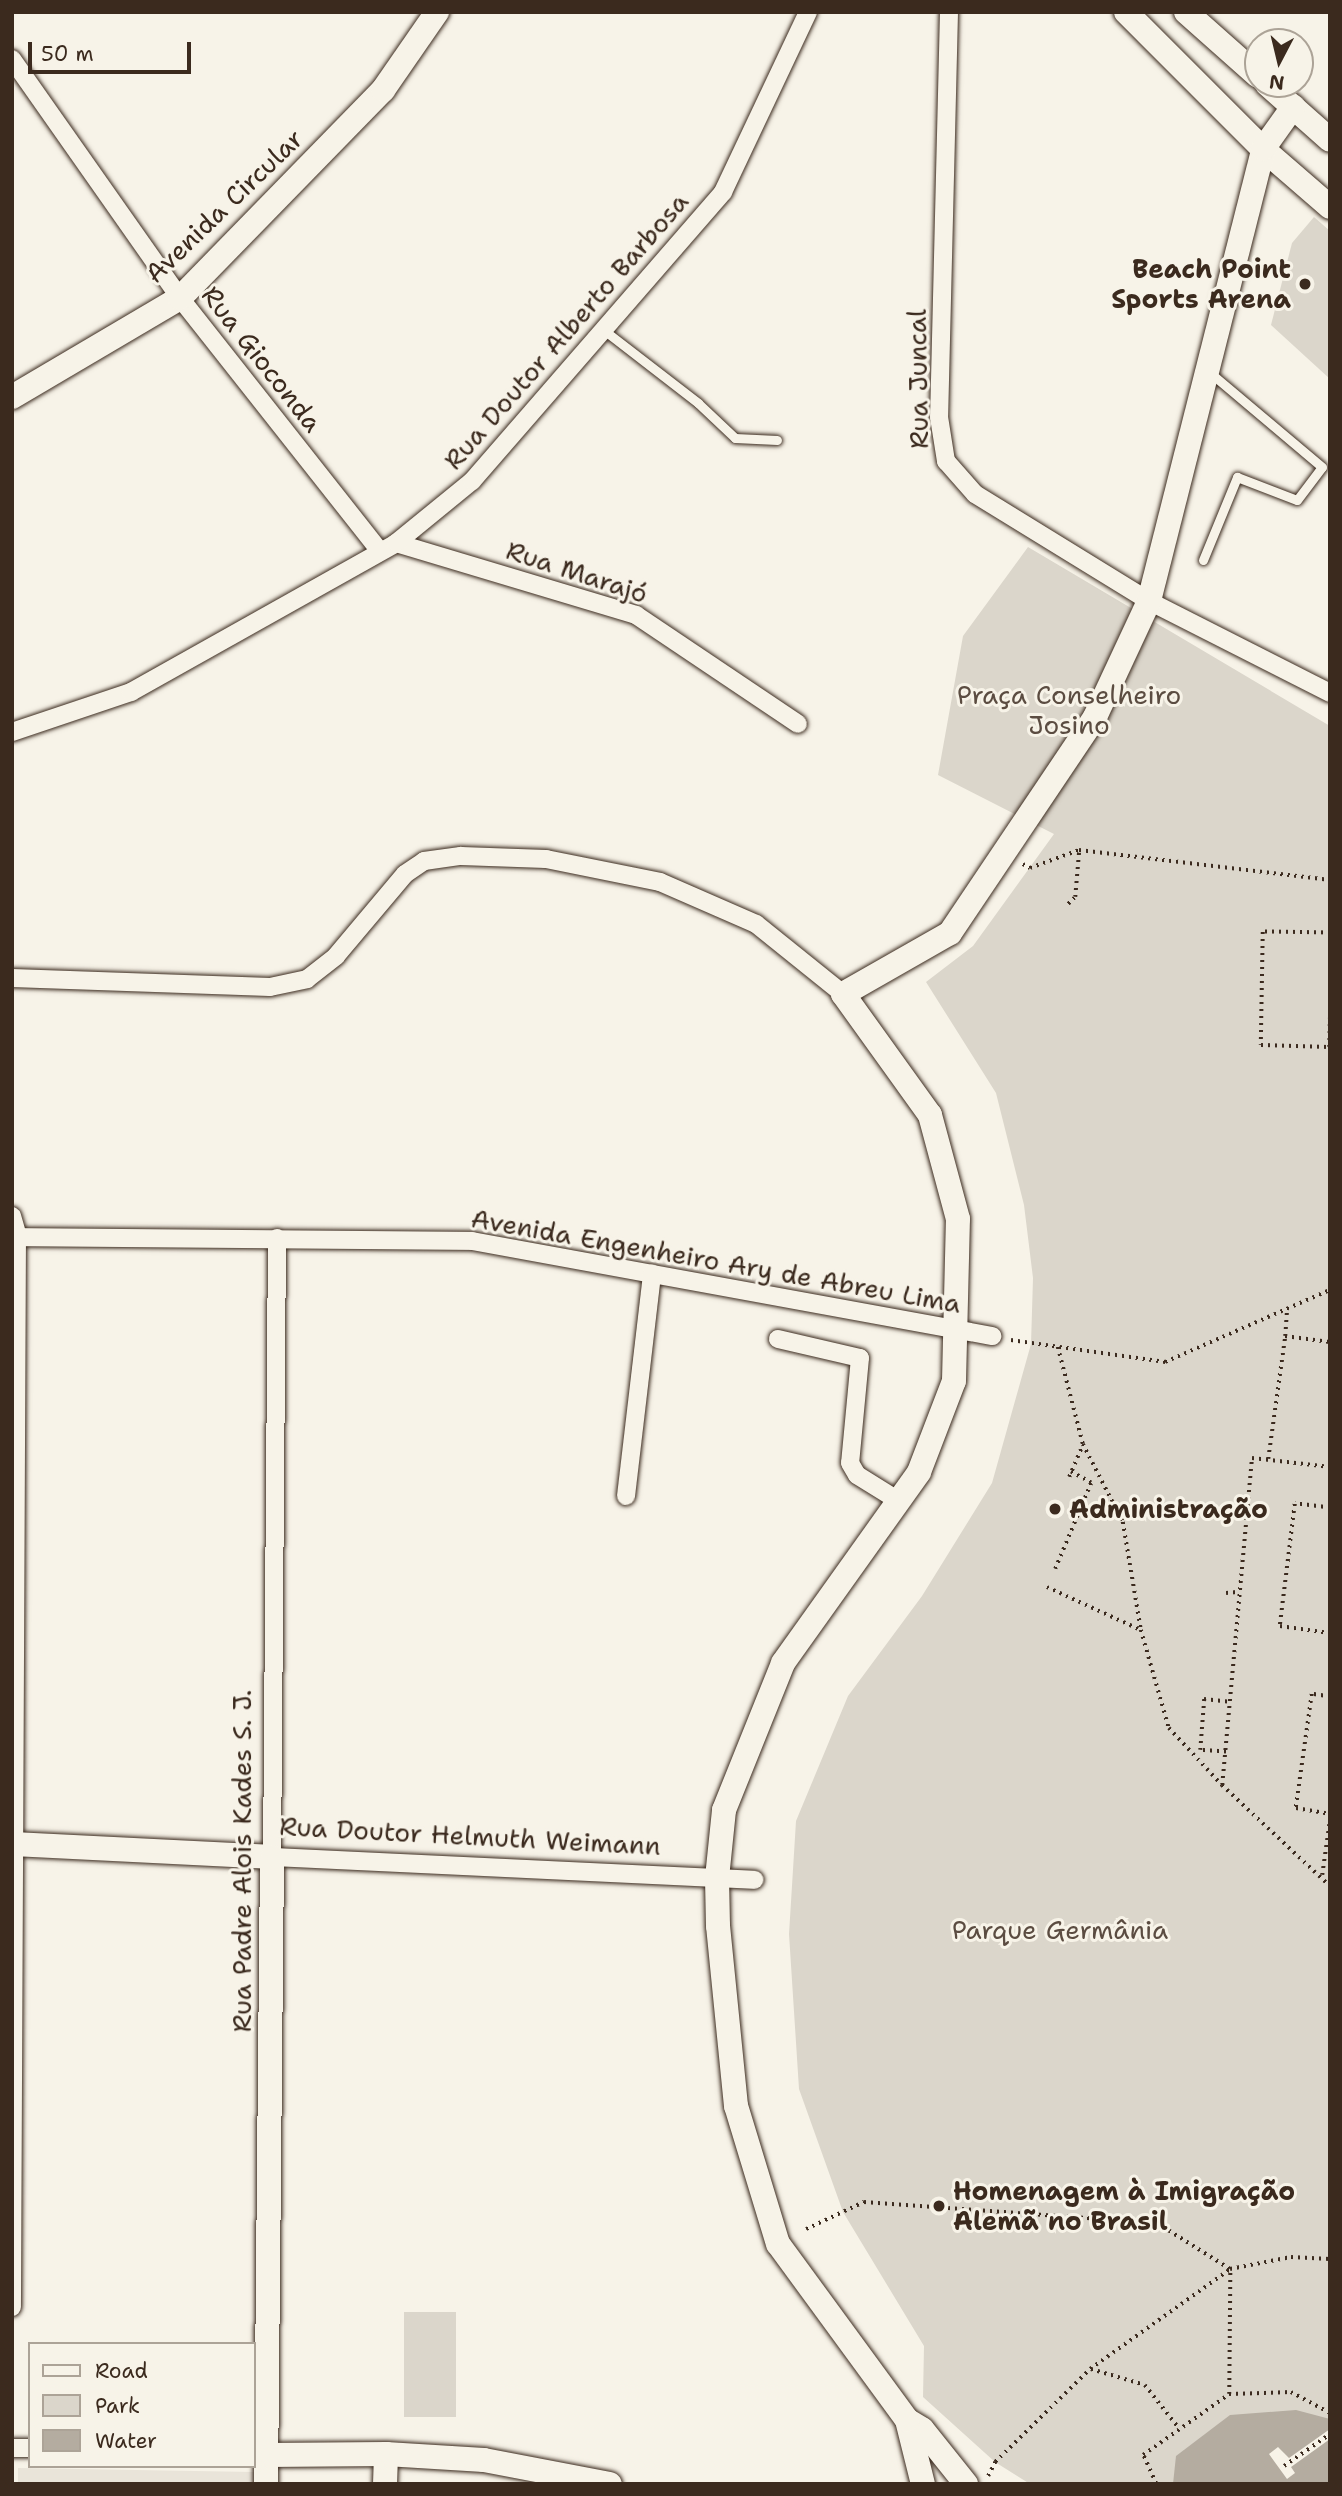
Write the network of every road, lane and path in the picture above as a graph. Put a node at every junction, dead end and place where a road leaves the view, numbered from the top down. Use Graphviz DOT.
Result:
graph roads {
  1 [pos="437,12"];
  2 [pos="808,12"];
  3 [pos="949,12"];
  4 [pos="1126,12"];
  5 [pos="1194,15"];
  6 [pos="12,59"];
  7 [pos="1244,63"];
  8 [pos="1283,98"];
  9 [pos="1293,107"];
  10 [pos="1330,140"];
  11 [pos="1263,149"];
  12 [pos="1330,208"];
  13 [pos="180,298"];
  14 [pos="605,331"];
  15 [pos="1208,371"];
  16 [pos="12,397"];
  17 [pos="777,440"];
  18 [pos="388,546"];
  19 [pos="1203,560"];
  20 [pos="1149,601"];
  21 [pos="1330,693"];
  22 [pos="799,724"];
  23 [pos="12,732"];
  24 [pos="1079,850"];
  25 [pos="1003,853"];
  26 [pos="1330,880"];
  27 [pos="1068,904"];
  28 [pos="1330,933"];
  29 [pos="12,978"];
  30 [pos="843,994"];
  31 [pos="1330,1007"];
  32 [pos="1330,1032"];
  33 [pos="14,1229"];
  34 [pos="277,1238"];
  35 [pos="652,1275"];
  36 [pos="1330,1290"];
  37 [pos="1287,1308"];
  38 [pos="956,1330"];
  39 [pos="992,1336"];
  40 [pos="1285,1336"];
  41 [pos="778,1339"];
  42 [pos="1330,1342"];
  43 [pos="1058,1347"];
  44 [pos="1083,1444"];
  45 [pos="1268,1460"];
  46 [pos="1330,1467"];
  47 [pos="626,1496"];
  48 [pos="899,1501"];
  49 [pos="1330,1508"];
  50 [pos="1055,1569"];
  51 [pos="1047,1587"];
  52 [pos="1237,1592"];
  53 [pos="1226,1593"];
  54 [pos="1141,1630"];
  55 [pos="1330,1633"];
  56 [pos="1330,1697"];
  57 [pos="1232,1702"];
  58 [pos="1226,1752"];
  59 [pos="1222,1786"];
  60 [pos="1330,1816"];
  61 [pos="15,1844"];
  62 [pos="272,1857"];
  63 [pos="1322,1876"];
  64 [pos="717,1878"];
  65 [pos="754,1880"];
  66 [pos="1330,1886"];
  67 [pos="806,2230"];
  68 [pos="1330,2259"];
  69 [pos="1230,2269"];
  70 [pos="12,2307"];
  71 [pos="1090,2369"];
  72 [pos="1229,2394"];
  73 [pos="1330,2413"];
  74 [pos="907,2420"];
  75 [pos="1178,2427"];
  76 [pos="1330,2434"];
  77 [pos="386,2454"];
  78 [pos="260,2455"];
  79 [pos="1284,2466"];
  80 [pos="266,2484"];
  81 [pos="385,2484"];
  82 [pos="610,2484"];
  83 [pos="923,2484"];
  84 [pos="966,2484"];
  85 [pos="985,2484"];
  86 [pos="1156,2484"];
  1 -- 13 [label="street, Avenida Circular"];
  2 -- 14 [label="street, Rua Doutor Alberto Barbosa"];
  3 -- 20 [label="street, Rua Juncal"];
  4 -- 11 [label="street"];
  5 -- 7 [label="street"];
  6 -- 13 [label="street, Rua Gioconda"];
  8 -- 9 [label="street"];
  9 -- 10 [label="street"];
  9 -- 11 [label="street"];
  11 -- 12 [label="street"];
  11 -- 15 [label="street"];
  13 -- 16 [label="street, Avenida Circular"];
  13 -- 18 [label="street, Rua Gioconda"];
  14 -- 17 [label="lane"];
  14 -- 18 [label="street, Rua Doutor Alberto Barbosa"];
  15 -- 19 [label="lane"];
  15 -- 20 [label="street"];
  18 -- 22 [label="street, Rua Marajó"];
  18 -- 23 [label="street, Rua Doutor Alberto Barbosa"];
  20 -- 21 [label="street, Rua Juncal"];
  20 -- 25 [label="street"];
  24 -- 25 [label="path"];
  24 -- 26 [label="path"];
  24 -- 27 [label="path"];
  25 -- 30 [label="street"];
  28 -- 32 [label="path"];
  29 -- 30 [label="street"];
  30 -- 38 [label="street"];
  31 -- 32 [label="path"];
  33 -- 34 [label="street, Avenida Engenheiro Ary de Abreu Lima"];
  33 -- 61 [label="street"];
  34 -- 35 [label="street, Avenida Engenheiro Ary de Abreu Lima"];
  34 -- 62 [label="street, Rua Padre Alois Kades S. J."];
  35 -- 38 [label="street, Avenida Engenheiro Ary de Abreu Lima"];
  35 -- 47 [label="street"];
  36 -- 37 [label="path"];
  37 -- 40 [label="path"];
  37 -- 43 [label="path"];
  38 -- 39 [label="street, Avenida Engenheiro Ary de Abreu Lima"];
  38 -- 48 [label="street"];
  39 -- 43 [label="path"];
  40 -- 42 [label="path"];
  40 -- 45 [label="path"];
  41 -- 48 [label="street"];
  43 -- 44 [label="path"];
  44 -- 50 [label="path"];
  44 -- 54 [label="path"];
  45 -- 46 [label="path"];
  45 -- 52 [label="path"];
  48 -- 64 [label="street"];
  49 -- 55 [label="path"];
  51 -- 54 [label="path"];
  52 -- 53 [label="path"];
  52 -- 57 [label="path"];
  54 -- 59 [label="path"];
  56 -- 60 [label="path"];
  57 -- 58 [label="path"];
  57 -- 58 [label="path"];
  58 -- 59 [label="path"];
  59 -- 63 [label="path"];
  60 -- 63 [label="path"];
  61 -- 62 [label="street, Rua Doutor Helmuth Weimann"];
  61 -- 70 [label="street"];
  62 -- 64 [label="street, Rua Doutor Helmuth Weimann"];
  62 -- 78 [label="street, Rua Padre Alois Kades S. J."];
  63 -- 66 [label="path"];
  64 -- 65 [label="street, Rua Doutor Helmuth Weimann"];
  64 -- 74 [label="street"];
  67 -- 69 [label="path"];
  68 -- 69 [label="path"];
  69 -- 71 [label="path"];
  69 -- 72 [label="path"];
  71 -- 75 [label="path"];
  71 -- 85 [label="path"];
  72 -- 73 [label="path"];
  72 -- 75 [label="path"];
  74 -- 83 [label="street"];
  74 -- 84 [label="street"];
  75 -- 86 [label="path"];
  76 -- 79 [label="path"];
  77 -- 78 [label="street"];
  77 -- 81 [label="street"];
  77 -- 82 [label="street"];
  78 -- 80 [label="street, Rua Padre Alois Kades S. J."];
}
